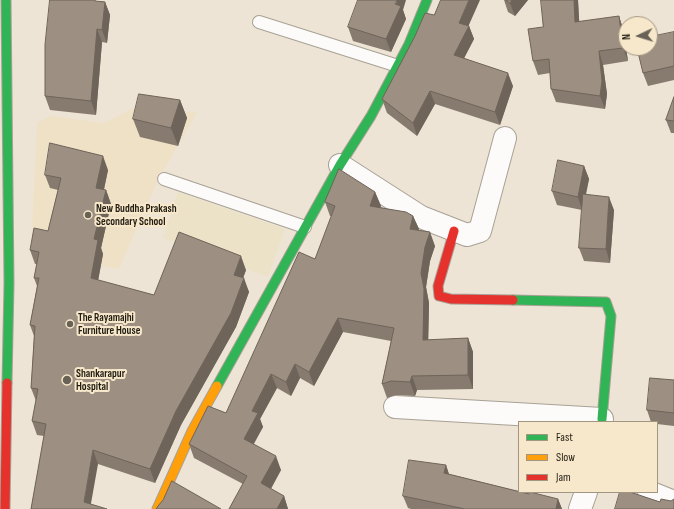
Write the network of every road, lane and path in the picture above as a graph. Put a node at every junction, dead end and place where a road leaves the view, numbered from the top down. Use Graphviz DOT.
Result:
graph roads {
  1 [pos="6,0"];
  2 [pos="427,0"];
  3 [pos="259,22"];
  4 [pos="398,66"];
  5 [pos="505,138"];
  6 [pos="340,165"];
  7 [pos="164,179"];
  8 [pos="4,181"];
  9 [pos="305,227"];
  10 [pos="454,231"];
  11 [pos="5,283"];
  12 [pos="4,391"];
  13 [pos="396,407"];
  14 [pos="602,420"];
  15 [pos="586,493"];
  16 [pos="652,493"];
  17 [pos="674,502"];
  18 [pos="5,509"];
  19 [pos="157,509"];
  20 [pos="580,509"];
  1 -- 8 [label="street"];
  2 -- 4 [label="street"];
  3 -- 4 [label="lane"];
  4 -- 6 [label="street"];
  5 -- 10 [label="street"];
  6 -- 9 [label="street"];
  6 -- 10 [label="street"];
  7 -- 9 [label="lane"];
  8 -- 11 [label="street"];
  9 -- 19 [label="street"];
  10 -- 14 [label="street"];
  11 -- 12 [label="street"];
  12 -- 18 [label="street"];
  13 -- 14 [label="street"];
  15 -- 20 [label="street"];
  16 -- 17 [label="street"];
}
